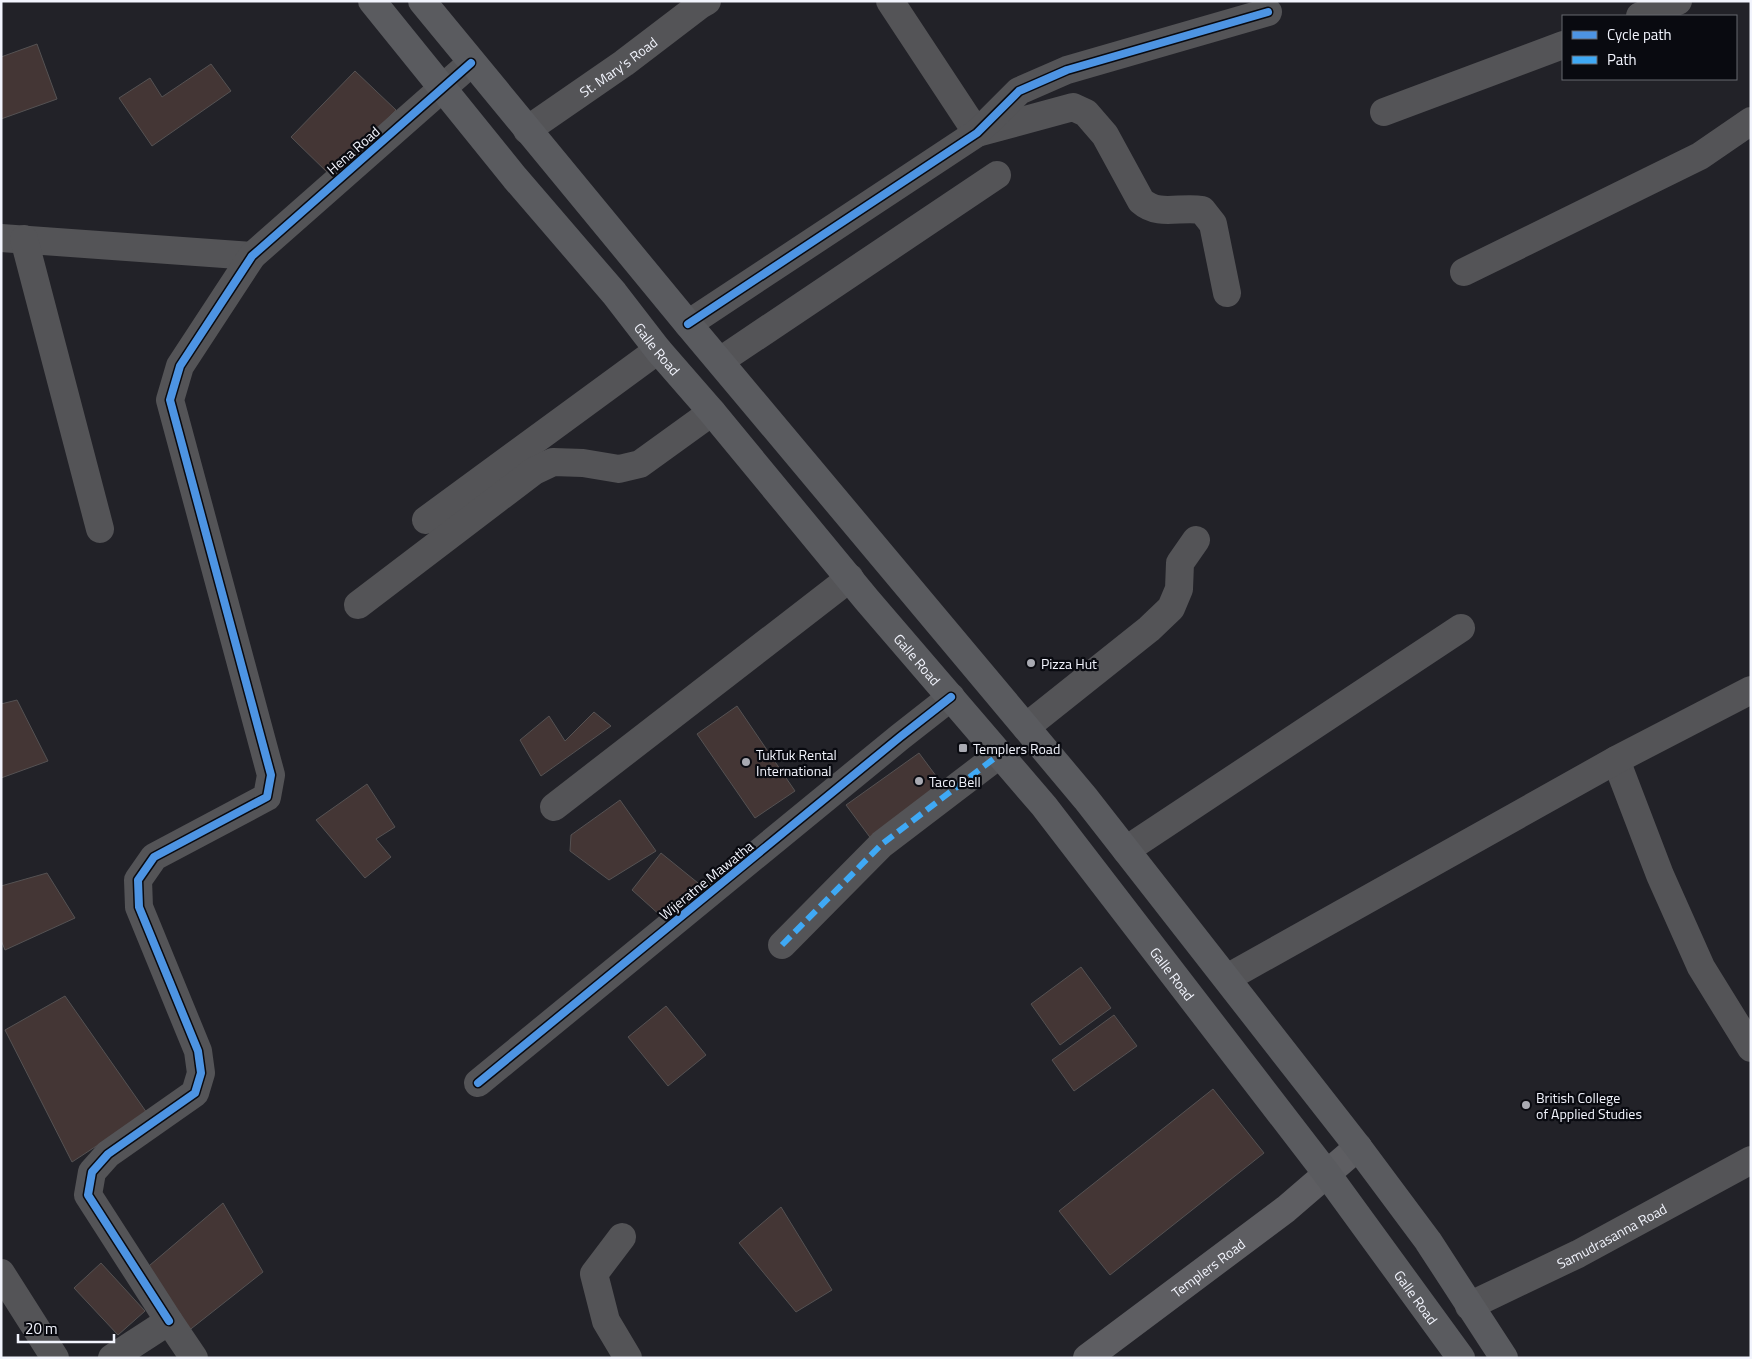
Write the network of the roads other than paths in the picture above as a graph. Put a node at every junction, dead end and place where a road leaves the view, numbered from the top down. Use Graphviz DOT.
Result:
graph roads {
  1 [pos="372,1"];
  2 [pos="422,1"];
  3 [pos="707,1"];
  4 [pos="890,1"];
  5 [pos="1678,1"];
  6 [pos="1268,12"];
  7 [pos="1643,15"];
  8 [pos="1562,45"];
  9 [pos="472,63"];
  10 [pos="442,88"];
  11 [pos="1384,112"];
  12 [pos="1751,121"];
  13 [pos="528,130"];
  14 [pos="978,133"];
  15 [pos="997,175"];
  16 [pos="13,238"];
  17 [pos="252,256"];
  18 [pos="1464,272"];
  19 [pos="1228,293"];
  20 [pos="688,324"];
  21 [pos="658,350"];
  22 [pos="720,361"];
  23 [pos="712,412"];
  24 [pos="426,520"];
  25 [pos="100,529"];
  26 [pos="1196,540"];
  27 [pos="850,578"];
  28 [pos="358,605"];
  29 [pos="1461,628"];
  30 [pos="1751,690"];
  31 [pos="951,698"];
  32 [pos="1026,727"];
  33 [pos="1000,754"];
  34 [pos="1616,760"];
  35 [pos="554,807"];
  36 [pos="1126,850"];
  37 [pos="782,945"];
  38 [pos="1228,978"];
  39 [pos="1751,1048"];
  40 [pos="478,1083"];
  41 [pos="1358,1147"];
  42 [pos="1751,1160"];
  43 [pos="1327,1174"];
  44 [pos="622,1237"];
  45 [pos="1,1273"];
  46 [pos="1469,1306"];
  47 [pos="169,1321"];
  48 [pos="54,1358"];
  49 [pos="112,1358"];
  50 [pos="194,1358"];
  51 [pos="628,1358"];
  52 [pos="1087,1358"];
  53 [pos="1461,1358"];
  54 [pos="1504,1358"];
  1 -- 10 [label="highway, Galle Road"];
  2 -- 9 [label="highway"];
  3 -- 13 [label="street, St. Mary's Road"];
  4 -- 14 [label="street"];
  5 -- 7 [label="street"];
  6 -- 14 [label="street"];
  8 -- 11 [label="street"];
  9 -- 10 [label="street, Hena Road"];
  9 -- 13 [label="highway"];
  10 -- 17 [label="street, Hena Road"];
  10 -- 21 [label="highway, Galle Road"];
  12 -- 18 [label="street"];
  13 -- 20 [label="highway"];
  14 -- 19 [label="street"];
  14 -- 20 [label="street"];
  15 -- 22 [label="street"];
  16 -- 17 [label="street"];
  16 -- 25 [label="street"];
  17 -- 47 [label="street, Hena Road"];
  20 -- 22 [label="highway"];
  21 -- 23 [label="highway, Galle Road"];
  21 -- 24 [label="street"];
  22 -- 32 [label="highway"];
  23 -- 27 [label="highway, Galle Road"];
  23 -- 28 [label="street"];
  26 -- 32 [label="street"];
  27 -- 31 [label="highway, Galle Road"];
  27 -- 35 [label="street"];
  29 -- 36 [label="street"];
  30 -- 34 [label="street"];
  31 -- 33 [label="highway, Galle Road"];
  31 -- 40 [label="street, Wijeratne Mawatha"];
  32 -- 36 [label="highway"];
  33 -- 37 [label="street"];
  33 -- 43 [label="highway, Galle Road"];
  34 -- 38 [label="street"];
  34 -- 39 [label="street"];
  36 -- 38 [label="highway"];
  38 -- 41 [label="highway"];
  41 -- 43 [label="main road, Templers Road"];
  41 -- 46 [label="highway"];
  42 -- 46 [label="street, Samudrasanna Road"];
  43 -- 52 [label="main road, Templers Road"];
  43 -- 53 [label="highway, Galle Road"];
  44 -- 51 [label="street"];
  45 -- 48 [label="street"];
  46 -- 54 [label="highway"];
  47 -- 49 [label="street"];
  47 -- 50 [label="street, Hena Road"];
}
